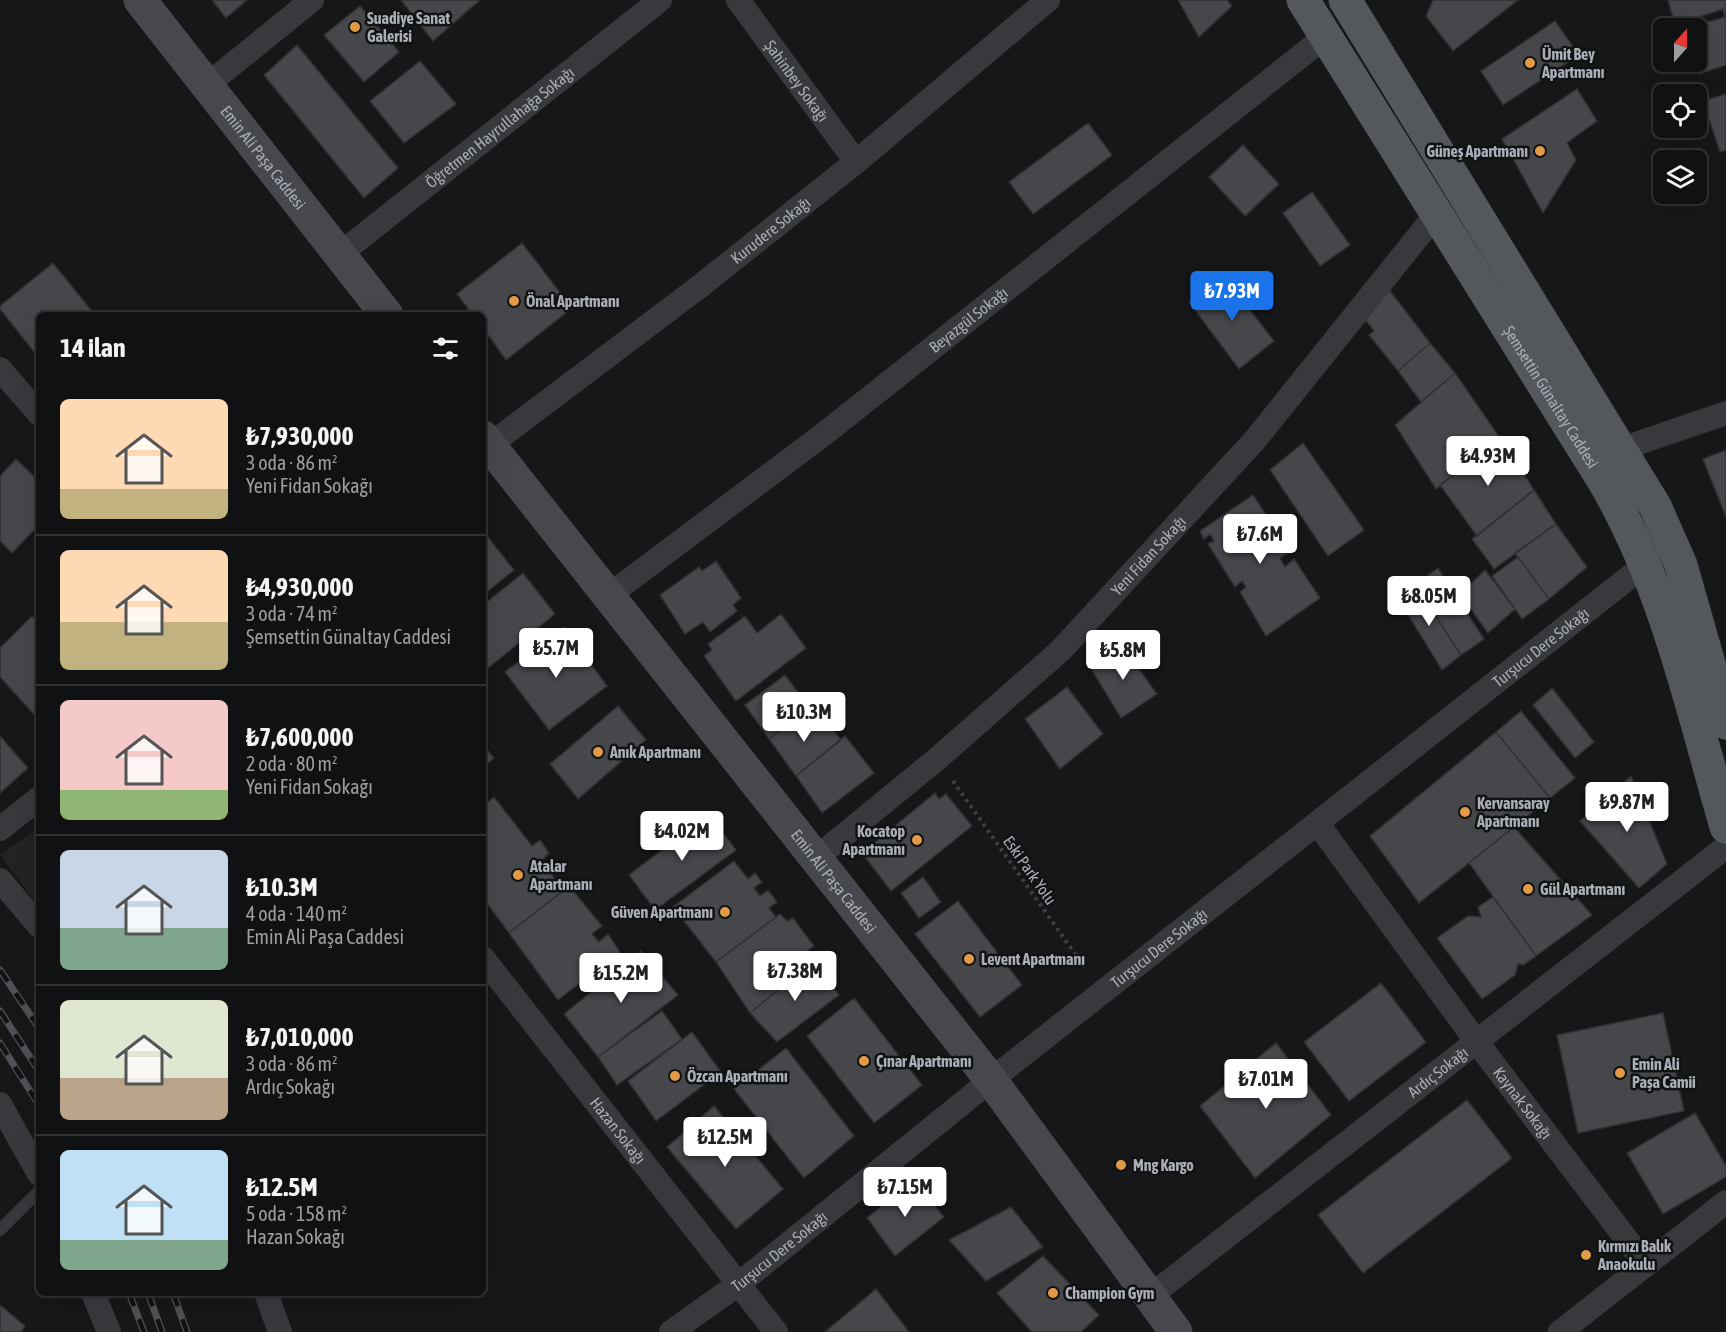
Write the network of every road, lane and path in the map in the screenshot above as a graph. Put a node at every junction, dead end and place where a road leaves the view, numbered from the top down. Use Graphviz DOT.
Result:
graph roads {
  1 [pos="140,0"];
  2 [pos="312,0"];
  3 [pos="660,0"];
  4 [pos="738,0"];
  5 [pos="1048,0"];
  6 [pos="1303,0"];
  7 [pos="1345,0"];
  8 [pos="1326,36"];
  9 [pos="207,85"];
  10 [pos="856,162"];
  11 [pos="1437,213"];
  12 [pos="340,254"];
  13 [pos="385,312"];
  14 [pos="0,369"];
  15 [pos="36,411"];
  16 [pos="1726,413"];
  17 [pos="486,443"];
  18 [pos="486,445"];
  19 [pos="1621,449"];
  20 [pos="1589,459"];
  21 [pos="1646,564"];
  22 [pos="608,596"];
  23 [pos="1726,723"];
  24 [pos="937,759"];
  25 [pos="36,800"];
  26 [pos="1318,824"];
  27 [pos="1726,827"];
  28 [pos="0,829"];
  29 [pos="1726,847"];
  30 [pos="816,858"];
  31 [pos="0,880"];
  32 [pos="36,922"];
  33 [pos="486,962"];
  34 [pos="1103,994"];
  35 [pos="1476,1041"];
  36 [pos="991,1080"];
  37 [pos="0,1104"];
  38 [pos="36,1169"];
  39 [pos="36,1194"];
  40 [pos="1726,1202"];
  41 [pos="0,1230"];
  42 [pos="1646,1265"];
  43 [pos="740,1283"];
  44 [pos="94,1296"];
  45 [pos="267,1296"];
  46 [pos="1149,1297"];
  47 [pos="109,1332"];
  48 [pos="280,1332"];
  49 [pos="671,1332"];
  50 [pos="776,1332"];
  51 [pos="1176,1332"];
  52 [pos="1560,1332"];
  1 -- 9 [label="street, Emin Ali Paşa Caddesi"];
  2 -- 9 [label="street"];
  3 -- 12 [label="street, Öğretmen Hayrullahağa Sokağı"];
  4 -- 10 [label="street, Şahinbey Sokağı"];
  5 -- 10 [label="street, Kurudere Sokağı"];
  6 -- 8 [label="main road, Şemsettin Günaltay Caddesi"];
  7 -- 19 [label="main road, Şemsettin Günaltay Caddesi"];
  8 -- 11 [label="main road, Şemsettin Günaltay Caddesi"];
  8 -- 22 [label="street, Beyazgül Sokağı"];
  9 -- 12 [label="street, Emin Ali Paşa Caddesi"];
  10 -- 17 [label="street, Kurudere Sokağı"];
  11 -- 20 [label="main road, Şemsettin Günaltay Caddesi"];
  11 -- 24 [label="street, Yeni Fidan Sokağı"];
  12 -- 13 [label="street, Emin Ali Paşa Caddesi"];
  14 -- 15 [label="street"];
  16 -- 19 [label="street"];
  18 -- 22 [label="street, Emin Ali Paşa Caddesi"];
  19 -- 20 [label="street"];
  19 -- 23 [label="main road, Şemsettin Günaltay Caddesi"];
  20 -- 21 [label="main road, Şemsettin Günaltay Caddesi"];
  21 -- 26 [label="street, Turşucu Dere Sokağı"];
  21 -- 27 [label="main road, Şemsettin Günaltay Caddesi"];
  22 -- 30 [label="street, Emin Ali Paşa Caddesi"];
  24 -- 30 [label="street, Yeni Fidan Sokağı"];
  24 -- 34 [label="path, Eski Park Yolu"];
  25 -- 28 [label="street"];
  26 -- 34 [label="street, Turşucu Dere Sokağı"];
  26 -- 35 [label="street, Kaynak Sokağı"];
  29 -- 35 [label="street, Ardıç Sokağı"];
  30 -- 36 [label="street, Emin Ali Paşa Caddesi"];
  31 -- 32 [label="street"];
  33 -- 43 [label="street, Hazan Sokağı"];
  34 -- 36 [label="street, Turşucu Dere Sokağı"];
  35 -- 42 [label="street, Kaynak Sokağı"];
  35 -- 46 [label="street, Ardıç Sokağı"];
  36 -- 43 [label="street, Turşucu Dere Sokağı"];
  36 -- 46 [label="street, Emin Ali Paşa Caddesi"];
  37 -- 38 [label="street"];
  39 -- 41 [label="lane"];
  40 -- 42 [label="street"];
  42 -- 52 [label="street"];
  43 -- 49 [label="street, Turşucu Dere Sokağı"];
  43 -- 50 [label="street, Hazan Sokağı"];
  44 -- 47 [label="street"];
  45 -- 48 [label="street"];
  46 -- 51 [label="street, Emin Ali Paşa Caddesi"];
}
